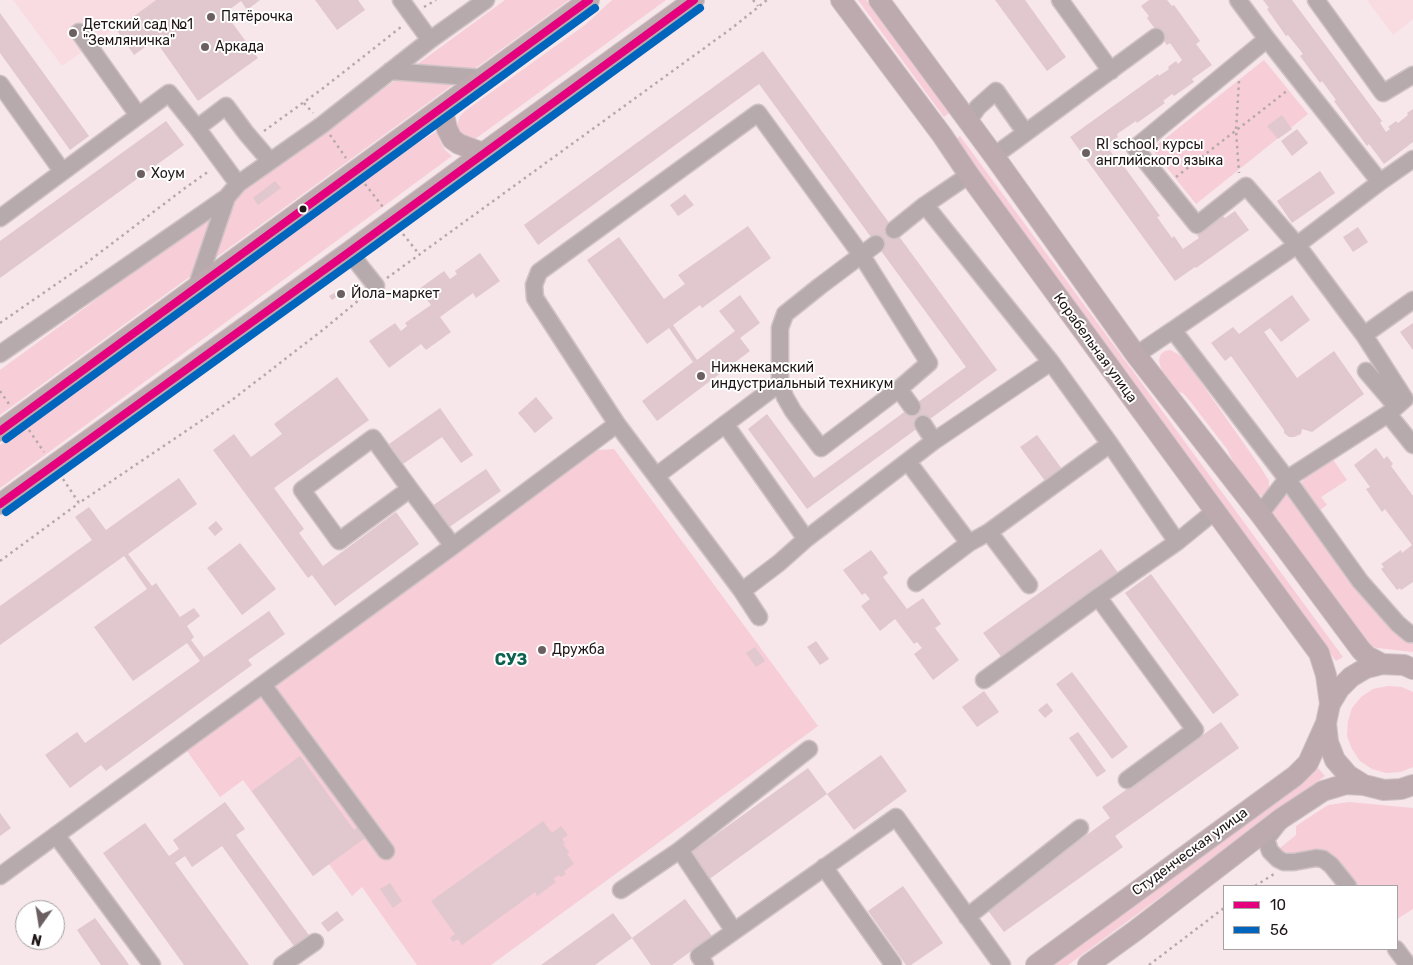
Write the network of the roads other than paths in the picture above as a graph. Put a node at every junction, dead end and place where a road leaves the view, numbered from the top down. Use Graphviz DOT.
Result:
graph roads {
  1 [pos="401,0"];
  2 [pos="486,0"];
  3 [pos="589,0"];
  4 [pos="694,0"];
  5 [pos="841,0"];
  6 [pos="879,0"];
  7 [pos="1060,0"];
  8 [pos="1238,0"];
  9 [pos="1316,0"];
  10 [pos="79,32"];
  11 [pos="1156,37"];
  12 [pos="1267,39"];
  13 [pos="430,40"];
  14 [pos="390,71"];
  15 [pos="1111,71"];
  16 [pos="1413,75"];
  17 [pos="482,78"];
  18 [pos="0,84"];
  19 [pos="445,106"];
  20 [pos="138,115"];
  21 [pos="966,119"];
  22 [pos="196,128"];
  23 [pos="1025,132"];
  24 [pos="942,135"];
  25 [pos="483,153"];
  26 [pos="994,156"];
  27 [pos="1413,159"];
  28 [pos="270,161"];
  29 [pos="62,171"];
  30 [pos="969,175"];
  31 [pos="1380,182"];
  32 [pos="238,184"];
  33 [pos="227,197"];
  34 [pos="925,205"];
  35 [pos="0,218"];
  36 [pos="894,230"];
  37 [pos="876,244"];
  38 [pos="1297,245"];
  39 [pos="349,252"];
  40 [pos="862,256"];
  41 [pos="376,286"];
  42 [pos="196,288"];
  43 [pos="1413,300"];
  44 [pos="1173,330"];
  45 [pos="1364,335"];
  46 [pos="0,354"];
  47 [pos="1136,355"];
  48 [pos="1050,362"];
  49 [pos="1366,370"];
  50 [pos="780,383"];
  51 [pos="899,389"];
  52 [pos="1401,403"];
  53 [pos="912,407"];
  54 [pos="617,424"];
  55 [pos="725,424"];
  56 [pos="923,424"];
  57 [pos="0,431"];
  58 [pos="934,441"];
  59 [pos="1110,444"];
  60 [pos="1413,444"];
  61 [pos="908,462"];
  62 [pos="656,476"];
  63 [pos="1287,479"];
  64 [pos="410,488"];
  65 [pos="0,504"];
  66 [pos="1216,511"];
  67 [pos="1260,514"];
  68 [pos="989,532"];
  69 [pos="806,539"];
  70 [pos="1177,542"];
  71 [pos="969,543"];
  72 [pos="453,546"];
  73 [pos="916,583"];
  74 [pos="1029,585"];
  75 [pos="742,590"];
  76 [pos="1098,597"];
  77 [pos="759,616"];
  78 [pos="1413,634"];
  79 [pos="1382,664"];
  80 [pos="1413,669"];
  81 [pos="984,680"];
  82 [pos="263,684"];
  83 [pos="1328,713"];
  84 [pos="809,749"];
  85 [pos="1127,780"];
  86 [pos="1364,785"];
  87 [pos="1413,785"];
  88 [pos="1384,790"];
  89 [pos="1413,798"];
  90 [pos="1282,818"];
  91 [pos="1080,828"];
  92 [pos="56,835"];
  93 [pos="680,850"];
  94 [pos="386,851"];
  95 [pos="824,868"];
  96 [pos="0,876"];
  97 [pos="1347,885"];
  98 [pos="621,890"];
  99 [pos="967,917"];
  100 [pos="734,931"];
  101 [pos="315,942"];
  102 [pos="1397,950"];
  103 [pos="152,965"];
  104 [pos="282,965"];
  105 [pos="705,965"];
  106 [pos="891,965"];
  107 [pos="1002,965"];
  108 [pos="1036,965"];
  109 [pos="1088,965"];
  110 [pos="1408,965"];
  1 -- 13 [label="street"];
  2 -- 13 [label="street"];
  3 -- 17 [label="main road"];
  4 -- 25 [label="main road"];
  5 -- 24 [label="main road, Корабельная улица"];
  6 -- 21 [label="main road"];
  7 -- 15 [label="street"];
  8 -- 12 [label="street"];
  9 -- 16 [label="street"];
  10 -- 20 [label="street"];
  11 -- 15 [label="street"];
  12 -- 31 [label="street"];
  12 -- 38 [label="street"];
  13 -- 14 [label="street"];
  14 -- 17 [label="street"];
  14 -- 28 [label="street"];
  15 -- 23 [label="street"];
  17 -- 19 [label="main road"];
  18 -- 29 [label="street"];
  19 -- 25 [label="main road"];
  19 -- 42 [label="main road"];
  20 -- 22 [label="street"];
  20 -- 29 [label="street"];
  21 -- 23 [label="street"];
  21 -- 24 [label="main road"];
  21 -- 26 [label="main road"];
  22 -- 28 [label="street"];
  22 -- 32 [label="street"];
  23 -- 26 [label="street"];
  24 -- 30 [label="main road, Корабельная улица"];
  25 -- 39 [label="main road"];
  26 -- 47 [label="main road"];
  27 -- 31 [label="street"];
  28 -- 32 [label="street"];
  29 -- 35 [label="street"];
  30 -- 34 [label="street"];
  30 -- 66 [label="main road, Корабельная улица"];
  31 -- 38 [label="street"];
  32 -- 33 [label="street"];
  33 -- 42 [label="street"];
  33 -- 46 [label="street"];
  34 -- 36 [label="street"];
  34 -- 48 [label="street"];
  37 -- 40 [label="street"];
  38 -- 44 [label="street"];
  38 -- 45 [label="street"];
  39 -- 41 [label="street"];
  39 -- 65 [label="main road"];
  40 -- 50 [label="street"];
  40 -- 51 [label="street"];
  40 -- 54 [label="street"];
  42 -- 57 [label="main road"];
  43 -- 45 [label="street"];
  44 -- 47 [label="street"];
  44 -- 63 [label="street"];
  45 -- 52 [label="street"];
  47 -- 67 [label="main road"];
  48 -- 58 [label="street"];
  48 -- 59 [label="street"];
  49 -- 52 [label="street"];
  50 -- 51 [label="street"];
  50 -- 55 [label="street"];
  51 -- 53 [label="street"];
  52 -- 60 [label="street"];
  52 -- 63 [label="street"];
  54 -- 62 [label="street"];
  54 -- 72 [label="street"];
  55 -- 62 [label="street"];
  55 -- 69 [label="street"];
  56 -- 58 [label="street"];
  58 -- 61 [label="street"];
  59 -- 68 [label="street"];
  59 -- 70 [label="street"];
  61 -- 69 [label="street"];
  61 -- 71 [label="street"];
  62 -- 75 [label="street"];
  63 -- 67 [label="street"];
  63 -- 78 [label="street"];
  64 -- 64 [label="street"];
  64 -- 72 [label="street"];
  66 -- 70 [label="street"];
  66 -- 83 [label="main road, Корабельная улица"];
  67 -- 79 [label="main road"];
  68 -- 71 [label="street"];
  68 -- 74 [label="street"];
  69 -- 75 [label="street"];
  70 -- 76 [label="street"];
  71 -- 73 [label="street"];
  72 -- 82 [label="street"];
  75 -- 77 [label="street"];
  76 -- 81 [label="street"];
  76 -- 85 [label="street"];
  79 -- 80 [label="main road"];
  79 -- 83 [label="main road"];
  82 -- 92 [label="street"];
  82 -- 94 [label="street"];
  83 -- 86 [label="main road, Корабельная улица"];
  83 -- 108 [label="main road, Студенческая улица"];
  84 -- 93 [label="street"];
  86 -- 88 [label="main road, Корабельная улица"];
  86 -- 90 [label="main road, Студенческая улица"];
  87 -- 88 [label="main road, Корабельная улица"];
  88 -- 89 [label="street, Корабельная улица"];
  90 -- 97 [label="street"];
  90 -- 109 [label="main road, Студенческая улица"];
  91 -- 99 [label="street"];
  92 -- 96 [label="street"];
  92 -- 103 [label="street"];
  93 -- 98 [label="street"];
  93 -- 100 [label="street"];
  95 -- 99 [label="street"];
  95 -- 100 [label="street"];
  95 -- 106 [label="street"];
  99 -- 107 [label="street"];
  100 -- 105 [label="street"];
  101 -- 104 [label="street"];
  102 -- 110 [label="street"];
}
